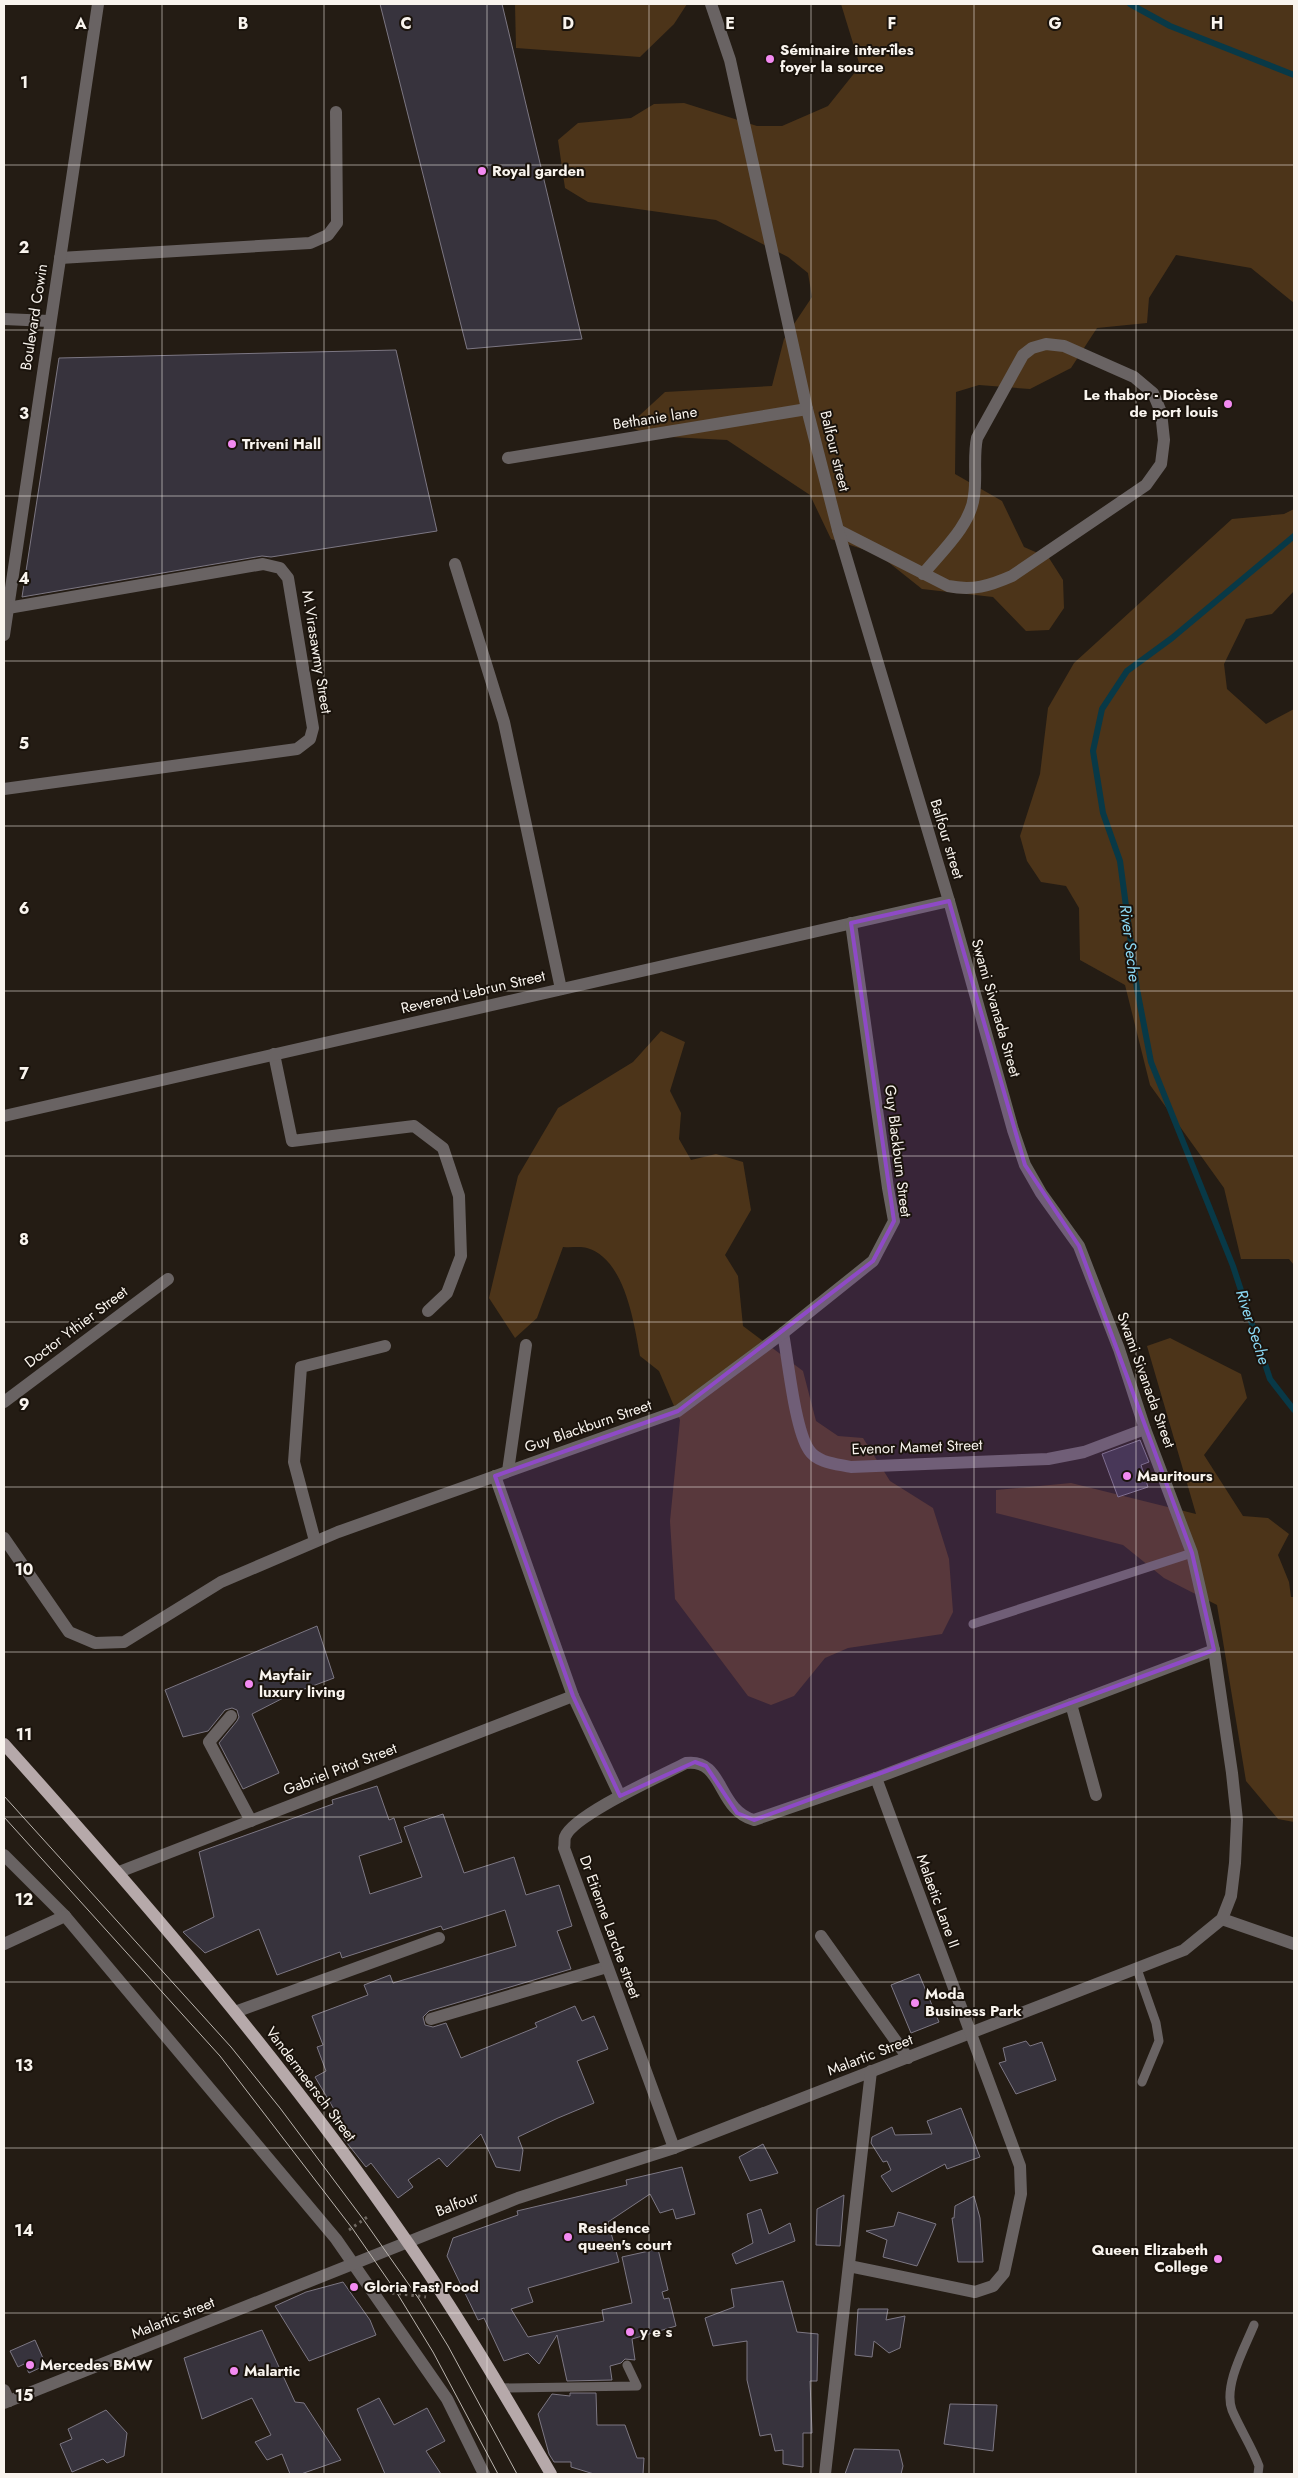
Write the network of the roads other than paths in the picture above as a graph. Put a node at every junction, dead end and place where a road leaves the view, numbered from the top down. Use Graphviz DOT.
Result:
graph roads {
  1 [pos="98,4"];
  2 [pos="108,4"];
  3 [pos="711,4"];
  4 [pos="95,20"];
  5 [pos="336,112"];
  6 [pos="60,258"];
  7 [pos="4,319"];
  8 [pos="49,321"];
  9 [pos="807,409"];
  10 [pos="508,458"];
  11 [pos="838,530"];
  12 [pos="455,564"];
  13 [pos="923,574"];
  14 [pos="8,608"];
  15 [pos="4,635"];
  16 [pos="4,789"];
  17 [pos="949,901"];
  18 [pos="851,923"];
  19 [pos="561,989"];
  20 [pos="274,1054"];
  21 [pos="4,1116"];
  22 [pos="168,1278"];
  23 [pos="428,1311"];
  24 [pos="783,1333"];
  25 [pos="526,1345"];
  26 [pos="385,1346"];
  27 [pos="4,1402"];
  28 [pos="1145,1429"];
  29 [pos="508,1471"];
  30 [pos="495,1476"];
  31 [pos="4,1538"];
  32 [pos="315,1542"];
  33 [pos="1192,1553"];
  34 [pos="973,1624"];
  35 [pos="1214,1650"];
  36 [pos="573,1696"];
  37 [pos="1071,1704"];
  38 [pos="231,1716"];
  39 [pos="4,1744"];
  40 [pos="876,1778"];
  41 [pos="1096,1795"];
  42 [pos="620,1796"];
  43 [pos="251,1821"];
  44 [pos="4,1855"];
  45 [pos="119,1872"];
  46 [pos="65,1916"];
  47 [pos="1222,1919"];
  48 [pos="821,1936"];
  49 [pos="439,1938"];
  50 [pos="4,1944"];
  51 [pos="1294,1944"];
  52 [pos="607,1967"];
  53 [pos="1137,1969"];
  54 [pos="235,2012"];
  55 [pos="432,2019"];
  56 [pos="970,2035"];
  57 [pos="908,2058"];
  58 [pos="871,2071"];
  59 [pos="1142,2082"];
  60 [pos="674,2148"];
  61 [pos="518,2198"];
  62 [pos="408,2242"];
  63 [pos="353,2263"];
  64 [pos="849,2266"];
  65 [pos="1254,2325"];
  66 [pos="627,2365"];
  67 [pos="500,2388"];
  68 [pos="6,2398"];
  69 [pos="484,2474"];
  70 [pos="552,2474"];
  71 [pos="825,2474"];
  72 [pos="1258,2474"];
  1 -- 4 [label="street, Boulevard Cowin"];
  2 -- 4 [label="street"];
  3 -- 9 [label="street, Balfour street"];
  4 -- 6 [label="street, Boulevard Cowin"];
  5 -- 6 [label="street"];
  6 -- 8 [label="street, Boulevard Cowin"];
  7 -- 8 [label="street"];
  8 -- 14 [label="street, Boulevard Cowin"];
  9 -- 10 [label="street, Bethanie lane"];
  9 -- 11 [label="street, Balfour street"];
  11 -- 13 [label="street"];
  11 -- 17 [label="street, Balfour street"];
  12 -- 19 [label="street"];
  13 -- 13 [label="street"];
  14 -- 15 [label="street, Boulevard Cowin"];
  14 -- 16 [label="street, M.Virasawmy Street"];
  17 -- 18 [label="street, Reverend Lebrun Street"];
  17 -- 28 [label="street, Swami Sivanada Street"];
  18 -- 19 [label="street, Reverend Lebrun Street"];
  18 -- 24 [label="street, Guy Blackburn Street"];
  19 -- 20 [label="street, Reverend Lebrun Street"];
  20 -- 21 [label="street, Reverend Lebrun Street"];
  20 -- 23 [label="street"];
  22 -- 27 [label="street, Doctor Ythier Street"];
  24 -- 28 [label="street, Evenor Mamet Street"];
  24 -- 29 [label="street, Guy Blackburn Street"];
  25 -- 29 [label="street"];
  26 -- 32 [label="street"];
  28 -- 33 [label="street, Swami Sivanada Street"];
  29 -- 30 [label="street, Guy Blackburn Street"];
  30 -- 32 [label="street, Guy Blackburn Street"];
  30 -- 36 [label="street"];
  31 -- 32 [label="street, Guy Blackburn Street"];
  33 -- 34 [label="lane"];
  33 -- 35 [label="street, Swami Sivanada Street"];
  35 -- 37 [label="street, Dr Etienne Larche street"];
  35 -- 47 [label="street, Swami Sivanada Street"];
  36 -- 42 [label="street"];
  36 -- 43 [label="street, Gabriel Pitot Street"];
  37 -- 40 [label="street, Dr Etienne Larche street"];
  37 -- 41 [label="street"];
  38 -- 43 [label="street"];
  39 -- 45 [label="main road, Vandermeersch Street"];
  40 -- 42 [label="street, Dr Etienne Larche street"];
  40 -- 56 [label="street, Malaetic Lane II"];
  42 -- 52 [label="street, Dr Etienne Larche street"];
  43 -- 45 [label="street, Gabriel Pitot Street"];
  44 -- 46 [label="street"];
  45 -- 54 [label="main road, Vandermeersch Street"];
  46 -- 50 [label="street"];
  46 -- 63 [label="street"];
  47 -- 51 [label="street"];
  47 -- 53 [label="street, Malartic Street"];
  48 -- 57 [label="street"];
  49 -- 54 [label="street"];
  52 -- 55 [label="street"];
  52 -- 60 [label="street, Dr Etienne Larche street"];
  53 -- 56 [label="street, Malartic Street"];
  53 -- 59 [label="lane"];
  54 -- 62 [label="main road, Vandermeersch Street"];
  56 -- 57 [label="street, Malartic Street"];
  56 -- 64 [label="street, Malaetic Lane II"];
  57 -- 58 [label="street, Malartic Street"];
  58 -- 60 [label="street, Malartic Street"];
  58 -- 64 [label="street"];
  60 -- 61 [label="street, Malartic Street"];
  61 -- 62 [label="street, Balfour"];
  62 -- 63 [label="street, Balfour"];
  62 -- 67 [label="main road, Vandermeersch Street"];
  63 -- 68 [label="street, Malartic street"];
  63 -- 69 [label="street"];
  64 -- 71 [label="street"];
  65 -- 72 [label="lane"];
  66 -- 67 [label="lane"];
  67 -- 70 [label="main road, Vandermeersch Street"];
}
